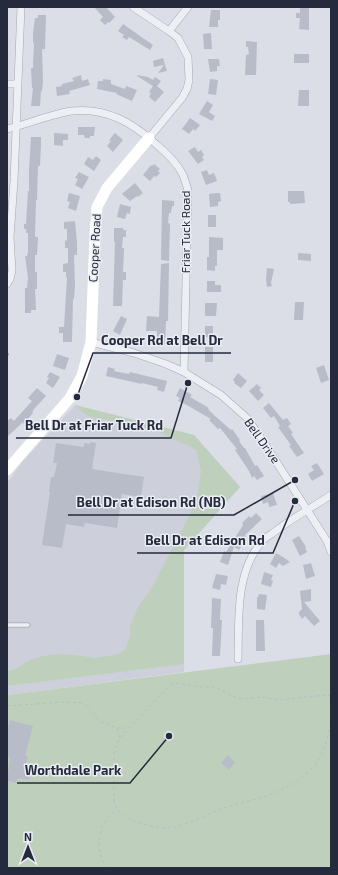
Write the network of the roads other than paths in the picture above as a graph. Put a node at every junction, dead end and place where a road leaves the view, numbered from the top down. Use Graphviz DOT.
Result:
graph roads {
  1 [pos="21,7"];
  2 [pos="133,7"];
  3 [pos="188,7"];
  4 [pos="169,31"];
  5 [pos="7,84"];
  6 [pos="17,84"];
  7 [pos="16,127"];
  8 [pos="7,129"];
  9 [pos="149,138"];
  10 [pos="11,181"];
  11 [pos="7,284"];
  12 [pos="91,342"];
  13 [pos="184,372"];
  14 [pos="7,470"];
  15 [pos="331,495"];
  16 [pos="307,510"];
  17 [pos="331,552"];
  18 [pos="7,625"];
  19 [pos="28,625"];
  20 [pos="238,659"];
  1 -- 6 [label="street"];
  2 -- 4 [label="street, Cooper Road"];
  3 -- 4 [label="street"];
  4 -- 9 [label="street, Cooper Road"];
  5 -- 6 [label="street"];
  6 -- 7 [label="street"];
  7 -- 8 [label="street, Friar Tuck Road"];
  7 -- 9 [label="street, Friar Tuck Road"];
  7 -- 10 [label="street"];
  9 -- 12 [label="street, Cooper Road"];
  9 -- 13 [label="street, Friar Tuck Road"];
  10 -- 11 [label="street"];
  12 -- 13 [label="street, Bell Drive"];
  12 -- 14 [label="street, Cooper Road"];
  13 -- 16 [label="street, Bell Drive"];
  15 -- 16 [label="street"];
  16 -- 17 [label="street, Bell Drive"];
  16 -- 20 [label="street"];
  18 -- 19 [label="lane"];
}
